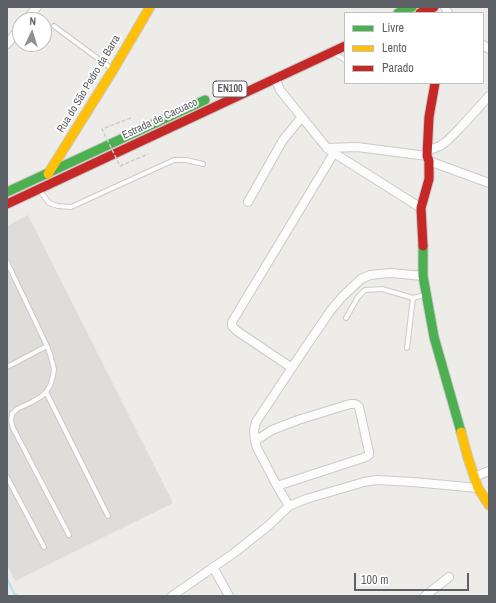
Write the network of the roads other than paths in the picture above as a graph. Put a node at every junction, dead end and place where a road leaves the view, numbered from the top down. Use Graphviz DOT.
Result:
graph roads {
  1 [pos="150,7"];
  2 [pos="412,7"];
  3 [pos="434,7"];
  4 [pos="400,12"];
  5 [pos="422,12"];
  6 [pos="54,26"];
  7 [pos="344,46"];
  8 [pos="332,51"];
  9 [pos="344,59"];
  10 [pos="113,70"];
  11 [pos="275,78"];
  12 [pos="435,84"];
  13 [pos="216,96"];
  14 [pos="489,96"];
  15 [pos="301,118"];
  16 [pos="327,148"];
  17 [pos="334,154"];
  18 [pos="428,156"];
  19 [pos="203,164"];
  20 [pos="48,174"];
  21 [pos="489,183"];
  22 [pos="39,189"];
  23 [pos="7,192"];
  24 [pos="248,202"];
  25 [pos="7,204"];
  26 [pos="421,208"];
  27 [pos="7,262"];
  28 [pos="423,276"];
  29 [pos="426,294"];
  30 [pos="413,298"];
  31 [pos="346,318"];
  32 [pos="47,346"];
  33 [pos="407,348"];
  34 [pos="7,367"];
  35 [pos="292,368"];
  36 [pos="46,392"];
  37 [pos="9,422"];
  38 [pos="255,441"];
  39 [pos="489,471"];
  40 [pos="7,477"];
  41 [pos="474,477"];
  42 [pos="277,486"];
  43 [pos="478,488"];
  44 [pos="489,505"];
  45 [pos="289,506"];
  46 [pos="108,516"];
  47 [pos="69,535"];
  48 [pos="44,547"];
  49 [pos="213,567"];
  50 [pos="449,577"];
  51 [pos="172,596"];
  52 [pos="229,596"];
  53 [pos="425,596"];
  1 -- 10 [label="main road, Rua do São Pedro da Barra"];
  2 -- 4 [label="main road"];
  3 -- 5 [label="main road"];
  6 -- 10 [label="lane"];
  7 -- 8 [label="main road, Estrada de Cacuaco / EN100"];
  8 -- 9 [label="lane"];
  8 -- 11 [label="main road, Estrada de Cacuaco / EN100"];
  10 -- 20 [label="main road, Rua do São Pedro da Barra"];
  11 -- 15 [label="street"];
  11 -- 22 [label="main road, Estrada de Cacuaco / EN100"];
  12 -- 18 [label="main road"];
  13 -- 20 [label="main road, Estrada de Cacuaco / EN100"];
  14 -- 18 [label="street"];
  15 -- 16 [label="street"];
  15 -- 24 [label="street"];
  16 -- 17 [label="street"];
  16 -- 18 [label="street"];
  17 -- 26 [label="street"];
  17 -- 35 [label="street"];
  18 -- 21 [label="street"];
  18 -- 26 [label="main road"];
  19 -- 22 [label="lane"];
  20 -- 23 [label="main road, Estrada de Cacuaco / EN100"];
  22 -- 25 [label="main road, Estrada de Cacuaco / EN100"];
  26 -- 28 [label="main road"];
  27 -- 32 [label="lane"];
  28 -- 29 [label="main road"];
  28 -- 35 [label="street"];
  29 -- 30 [label="lane"];
  29 -- 41 [label="main road"];
  30 -- 31 [label="lane"];
  30 -- 33 [label="lane"];
  32 -- 34 [label="lane"];
  32 -- 36 [label="lane"];
  35 -- 38 [label="street"];
  36 -- 37 [label="lane"];
  36 -- 46 [label="lane"];
  37 -- 47 [label="lane"];
  38 -- 42 [label="street"];
  38 -- 42 [label="street"];
  39 -- 41 [label="street"];
  40 -- 48 [label="lane"];
  41 -- 43 [label="main road"];
  42 -- 45 [label="street"];
  43 -- 44 [label="main road"];
  43 -- 45 [label="street"];
  45 -- 49 [label="street"];
  49 -- 51 [label="street"];
  49 -- 52 [label="street"];
  50 -- 53 [label="street"];
}
